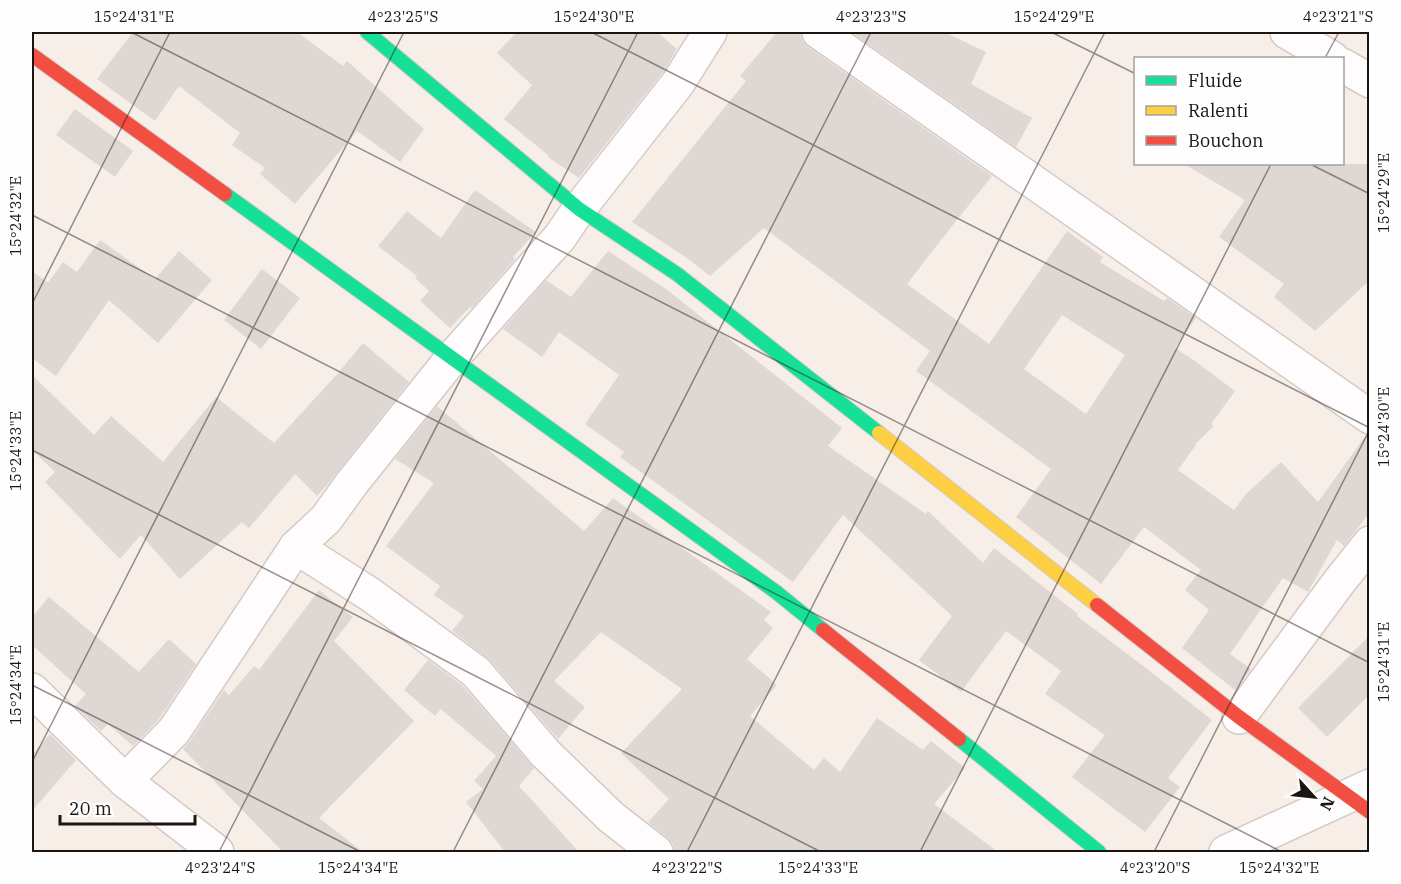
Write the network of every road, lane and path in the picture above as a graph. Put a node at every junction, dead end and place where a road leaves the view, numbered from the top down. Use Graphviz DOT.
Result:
graph roads {
  1 [pos="367,32"];
  2 [pos="710,32"];
  3 [pos="819,32"];
  4 [pos="1287,32"];
  5 [pos="32,56"];
  6 [pos="1330,57"];
  7 [pos="1344,66"];
  8 [pos="1370,81"];
  9 [pos="579,209"];
  10 [pos="452,358"];
  11 [pos="1370,417"];
  12 [pos="1370,543"];
  13 [pos="296,547"];
  14 [pos="32,690"];
  15 [pos="1239,717"];
  16 [pos="125,781"];
  17 [pos="1362,798"];
  18 [pos="217,852"];
  19 [pos="656,852"];
  20 [pos="1099,852"];
  21 [pos="1226,852"];
  1 -- 9 [label="street"];
  2 -- 9 [label="street"];
  3 -- 11 [label="street"];
  4 -- 6 [label="street"];
  5 -- 10 [label="street"];
  7 -- 8 [label="street"];
  9 -- 10 [label="street"];
  9 -- 15 [label="street"];
  10 -- 13 [label="street"];
  10 -- 20 [label="street"];
  12 -- 15 [label="street"];
  13 -- 16 [label="street"];
  13 -- 19 [label="street"];
  14 -- 16 [label="street"];
  15 -- 17 [label="street"];
  16 -- 18 [label="street"];
  17 -- 21 [label="street"];
}
